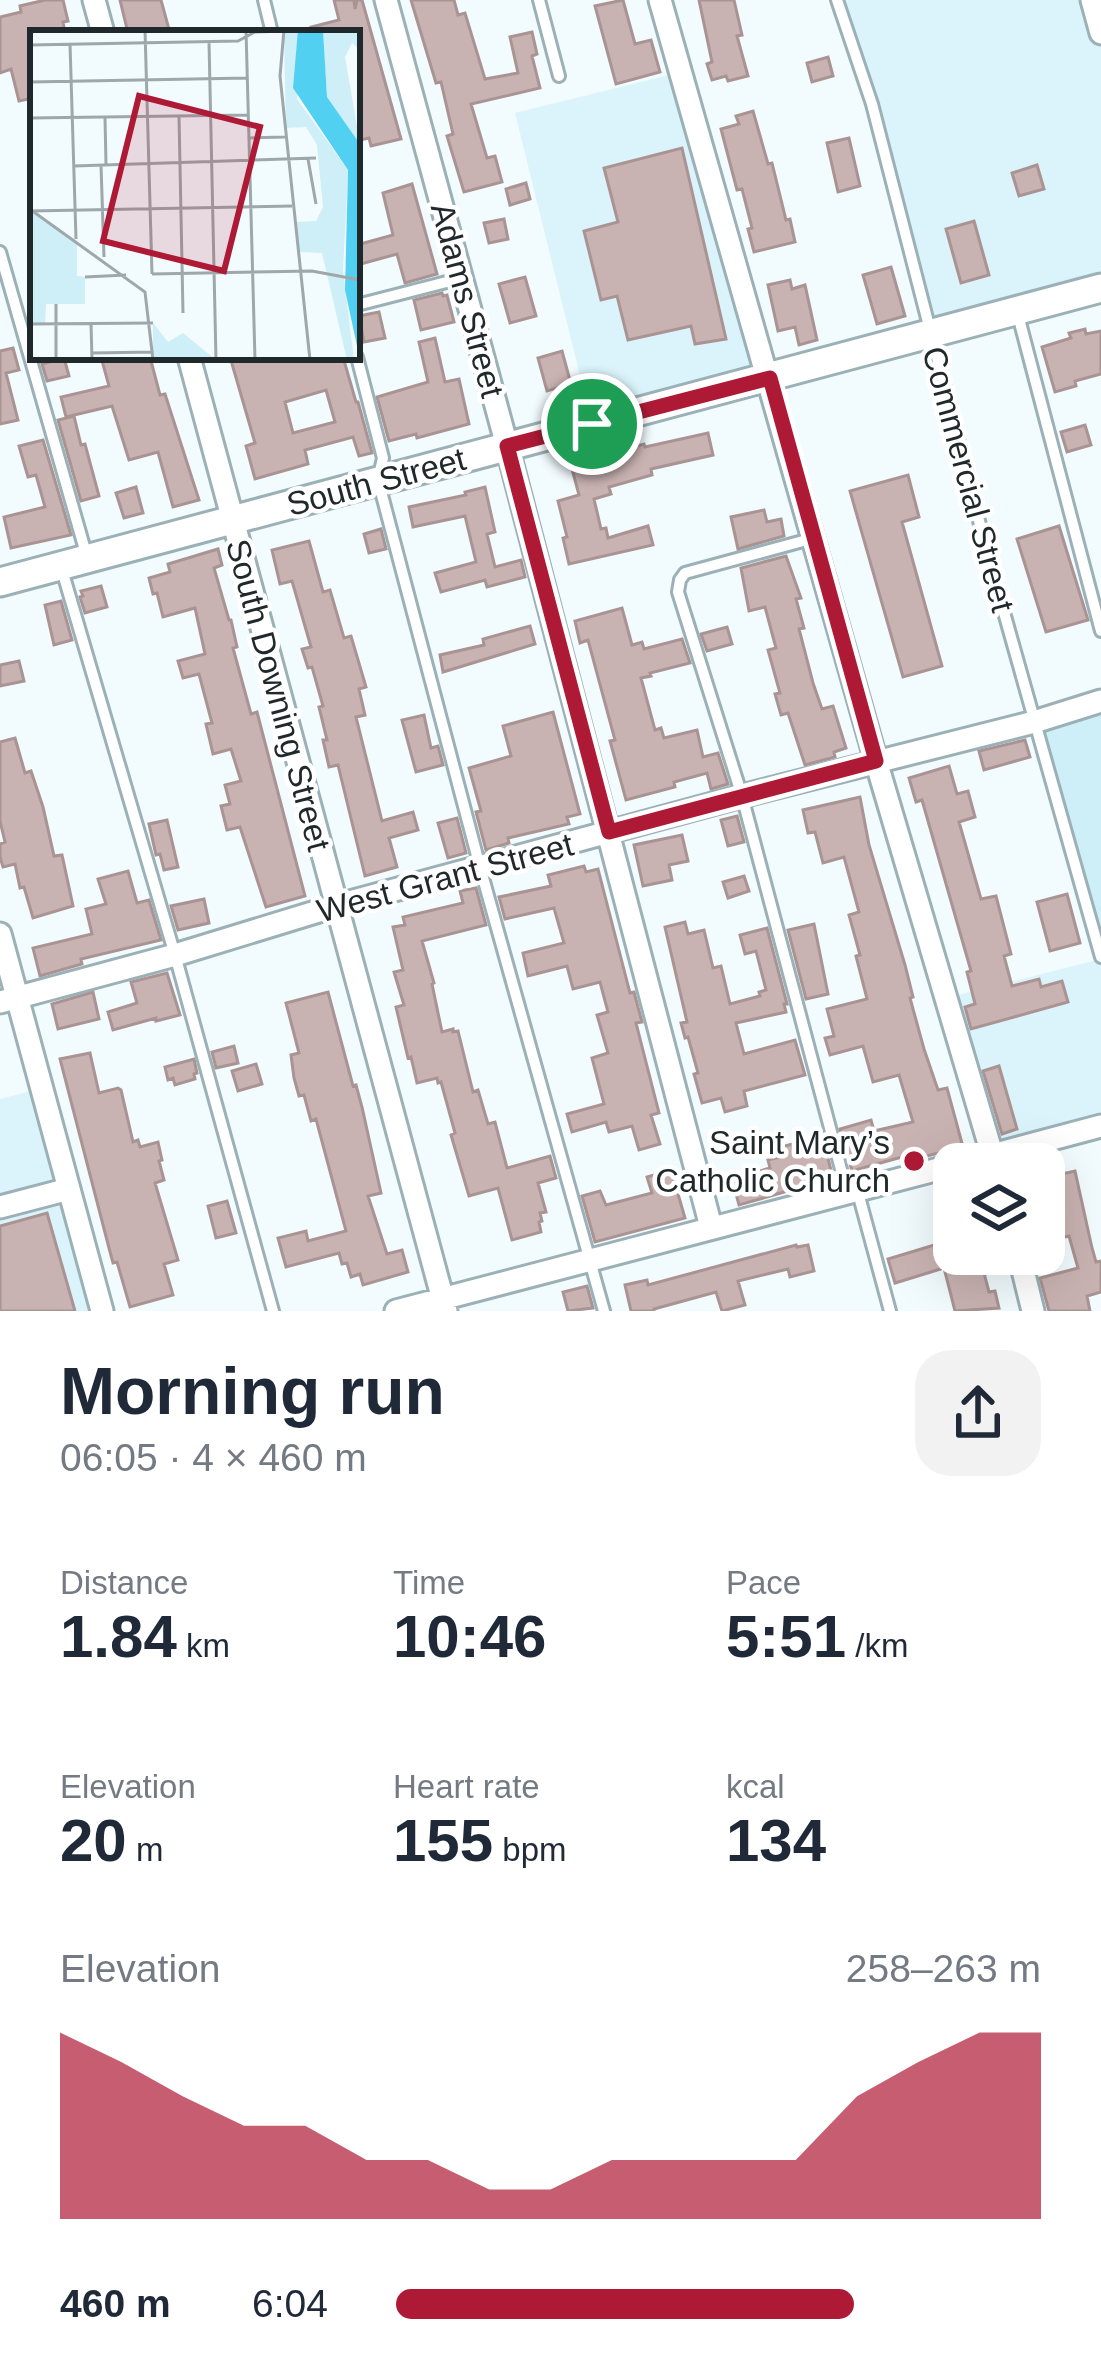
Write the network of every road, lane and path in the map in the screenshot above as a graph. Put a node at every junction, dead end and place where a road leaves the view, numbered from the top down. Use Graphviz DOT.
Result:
graph roads {
  1 [pos="94,0"];
  2 [pos="264,0"];
  3 [pos="386,0"];
  4 [pos="539,0"];
  5 [pos="660,0"];
  6 [pos="836,0"];
  7 [pos="1092,0"];
  8 [pos="102,30"];
  9 [pos="271,30"];
  10 [pos="1101,33"];
  11 [pos="559,76"];
  12 [pos="0,252"];
  13 [pos="462,278"];
  14 [pos="1101,288"];
  15 [pos="360,304"];
  16 [pos="1017,311"];
  17 [pos="931,335"];
  18 [pos="190,360"];
  19 [pos="358,360"];
  20 [pos="770,378"];
  21 [pos="507,446"];
  22 [pos="378,481"];
  23 [pos="232,520"];
  24 [pos="814,538"];
  25 [pos="74,564"];
  26 [pos="0,582"];
  27 [pos="1101,631"];
  28 [pos="1101,701"];
  29 [pos="1034,722"];
  30 [pos="876,761"];
  31 [pos="742,796"];
  32 [pos="609,832"];
  33 [pos="480,867"];
  34 [pos="335,906"];
  35 [pos="0,934"];
  36 [pos="175,955"];
  37 [pos="1101,957"];
  38 [pos="9,1000"];
  39 [pos="1101,1126"];
  40 [pos="989,1143"];
  41 [pos="1048,1143"];
  42 [pos="933,1170"];
  43 [pos="69,1189"];
  44 [pos="852,1191"];
  45 [pos="0,1207"];
  46 [pos="711,1227"];
  47 [pos="589,1259"];
  48 [pos="1024,1275"];
  49 [pos="444,1305"];
  50 [pos="102,1311"];
  51 [pos="273,1311"];
  52 [pos="396,1311"];
  53 [pos="604,1311"];
  54 [pos="890,1311"];
  55 [pos="1034,1311"];
  1 -- 8 [label="street"];
  2 -- 9 [label="lane"];
  3 -- 13 [label="street, Adams Street"];
  4 -- 11 [label="lane"];
  5 -- 20 [label="street"];
  6 -- 17 [label="lane, Commercial Street"];
  7 -- 10 [label="street"];
  12 -- 25 [label="lane"];
  13 -- 15 [label="lane"];
  13 -- 21 [label="street, Adams Street"];
  14 -- 16 [label="street, South Street"];
  16 -- 17 [label="street, South Street"];
  16 -- 27 [label="lane"];
  17 -- 20 [label="street, South Street"];
  17 -- 29 [label="lane, Commercial Street"];
  18 -- 23 [label="street, South Downing Street"];
  19 -- 22 [label="lane"];
  20 -- 21 [label="street, South Street"];
  20 -- 24 [label="street"];
  21 -- 22 [label="street, South Street"];
  21 -- 32 [label="street, Adams Street"];
  22 -- 23 [label="street, South Street"];
  22 -- 33 [label="lane"];
  23 -- 25 [label="street, South Street"];
  23 -- 34 [label="street, South Downing Street"];
  24 -- 30 [label="street"];
  24 -- 31 [label="lane"];
  25 -- 26 [label="street, South Street"];
  25 -- 36 [label="lane"];
  28 -- 29 [label="street, West Grant Street"];
  29 -- 30 [label="street, West Grant Street"];
  29 -- 37 [label="lane, Commercial Street"];
  30 -- 31 [label="street, West Grant Street"];
  30 -- 40 [label="street"];
  31 -- 32 [label="street, West Grant Street"];
  31 -- 44 [label="lane"];
  32 -- 33 [label="street, West Grant Street"];
  32 -- 46 [label="street, Adams Street"];
  33 -- 34 [label="street, West Grant Street"];
  33 -- 47 [label="lane"];
  34 -- 36 [label="street, West Grant Street"];
  34 -- 49 [label="street, South Downing Street"];
  35 -- 38 [label="street"];
  36 -- 38 [label="street, West Grant Street"];
  36 -- 51 [label="lane"];
  38 -- 43 [label="street"];
  39 -- 41 [label="street"];
  42 -- 44 [label="street"];
  43 -- 45 [label="street"];
  43 -- 50 [label="street"];
  44 -- 46 [label="street"];
  44 -- 54 [label="lane"];
  46 -- 47 [label="street"];
  47 -- 49 [label="street"];
  47 -- 53 [label="lane"];
  48 -- 55 [label="street"];
  49 -- 52 [label="street"];
}
